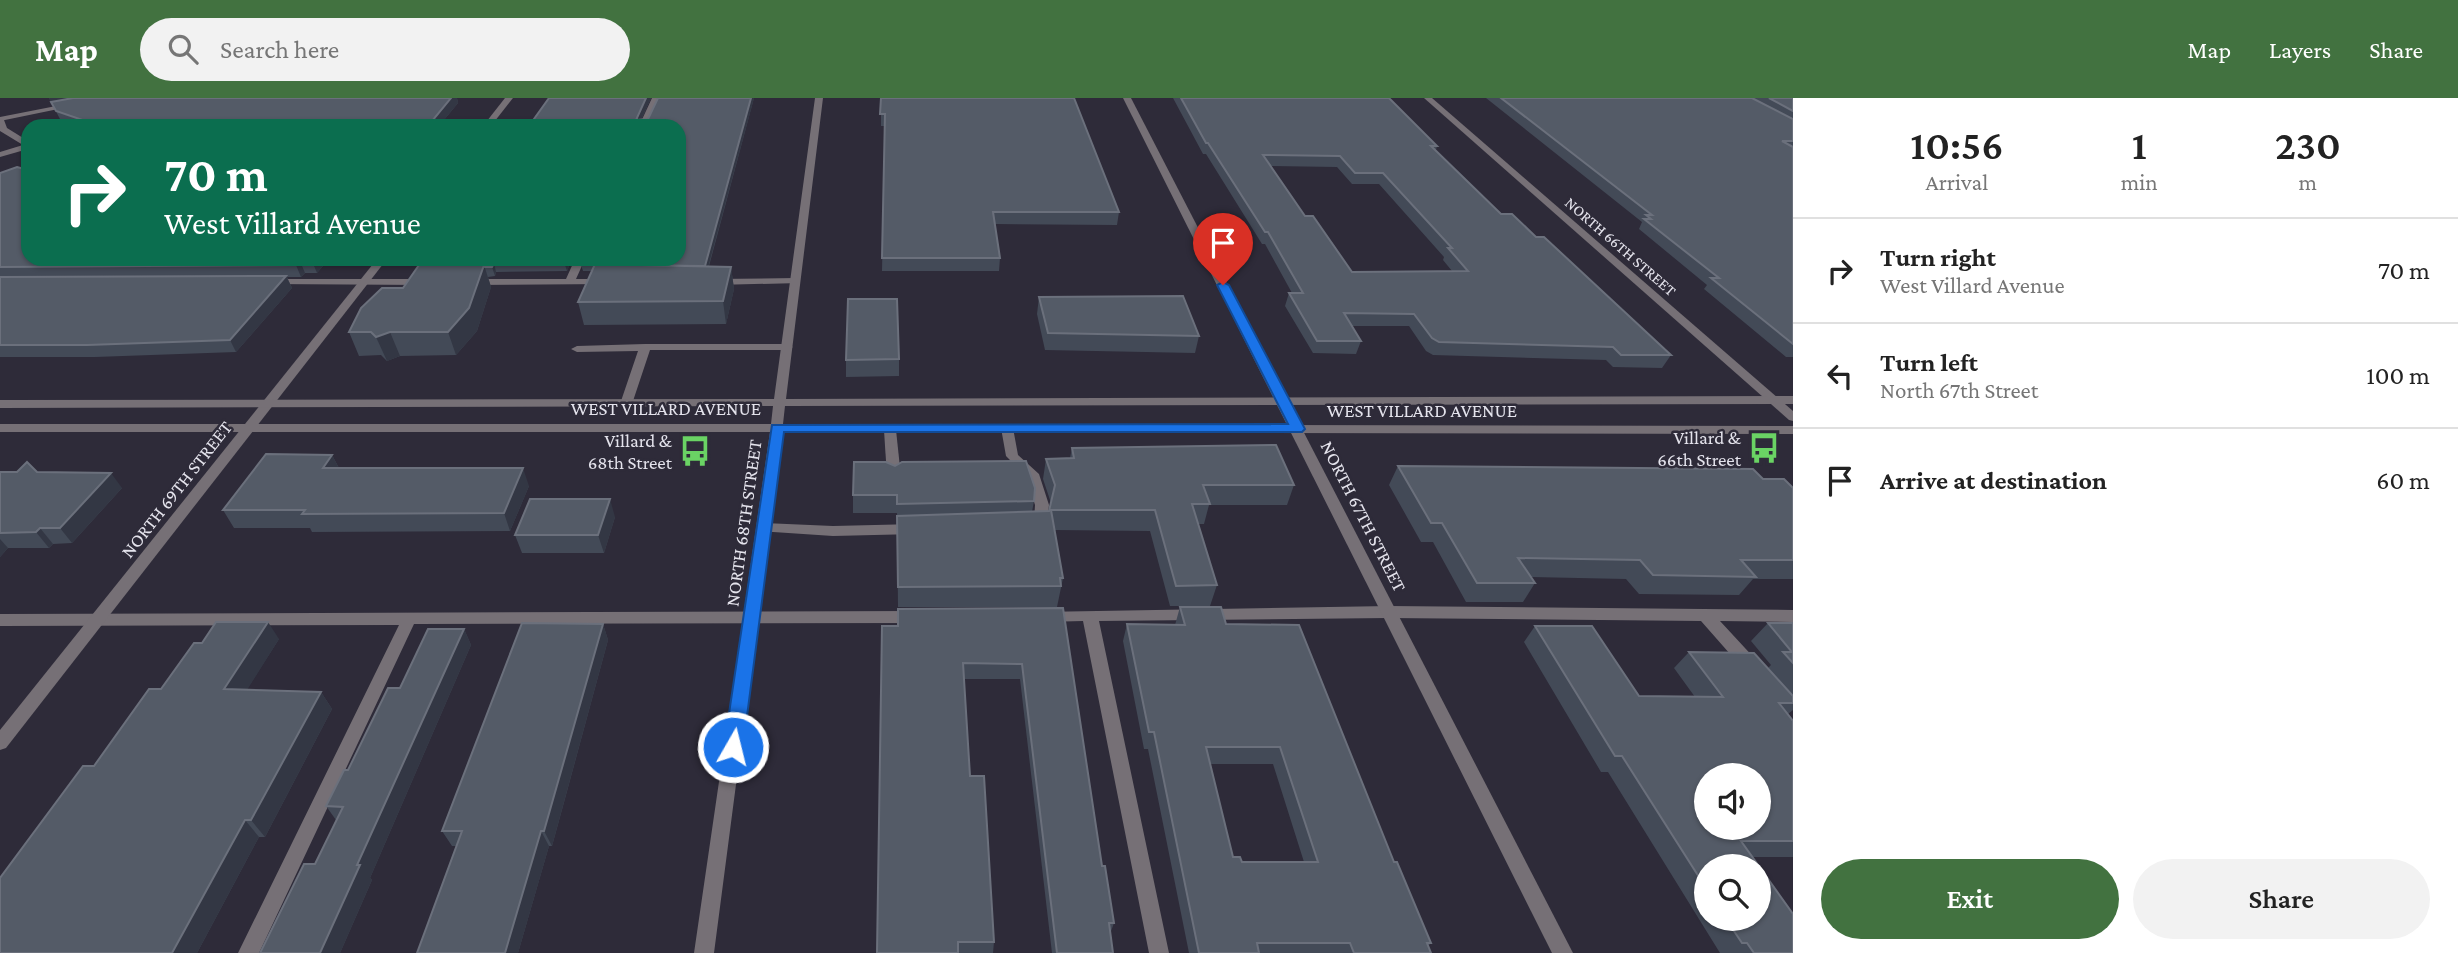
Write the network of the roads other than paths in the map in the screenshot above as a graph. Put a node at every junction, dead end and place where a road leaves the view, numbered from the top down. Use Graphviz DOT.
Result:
graph roads {
  1 [pos="108,98"];
  2 [pos="509,98"];
  3 [pos="656,98"];
  4 [pos="819,98"];
  5 [pos="1127,98"];
  6 [pos="1428,98"];
  7 [pos="492,119"];
  8 [pos="646,119"];
  9 [pos="0,120"];
  10 [pos="21,141"];
  11 [pos="21,148"];
  12 [pos="0,155"];
  13 [pos="377,266"];
  14 [pos="577,266"];
  15 [pos="796,281"];
  16 [pos="261,282"];
  17 [pos="364,282"];
  18 [pos="436,282"];
  19 [pos="463,282"];
  20 [pos="570,282"];
  21 [pos="622,282"];
  22 [pos="701,282"];
  23 [pos="788,347"];
  24 [pos="645,348"];
  25 [pos="577,349"];
  26 [pos="1774,400"];
  27 [pos="1793,400"];
  28 [pos="1283,401"];
  29 [pos="0,404"];
  30 [pos="268,404"];
  31 [pos="626,404"];
  32 [pos="780,404"];
  33 [pos="1793,417"];
  34 [pos="250,427"];
  35 [pos="0,428"];
  36 [pos="777,428"];
  37 [pos="1007,428"];
  38 [pos="1297,429"];
  39 [pos="890,430"];
  40 [pos="1793,430"];
  41 [pos="894,477"];
  42 [pos="1028,526"];
  43 [pos="764,528"];
  44 [pos="936,528"];
  45 [pos="1389,612"];
  46 [pos="1090,615"];
  47 [pos="1705,615"];
  48 [pos="1035,616"];
  49 [pos="1793,616"];
  50 [pos="938,617"];
  51 [pos="752,618"];
  52 [pos="409,619"];
  53 [pos="0,620"];
  54 [pos="97,620"];
  55 [pos="1765,681"];
  56 [pos="0,743"];
  57 [pos="248,953"];
  58 [pos="704,953"];
  59 [pos="1159,953"];
  60 [pos="1563,953"];
  1 -- 9 [label="street"];
  2 -- 7 [label="street"];
  3 -- 8 [label="street"];
  4 -- 15 [label="street, NORTH 68TH STREET"];
  5 -- 28 [label="street, NORTH 67TH STREET"];
  6 -- 26 [label="street, NORTH 66TH STREET"];
  9 -- 10 [label="street"];
  11 -- 12 [label="street"];
  13 -- 17 [label="street, NORTH 69TH STREET"];
  14 -- 20 [label="street"];
  15 -- 22 [label="street"];
  15 -- 23 [label="street, NORTH 68TH STREET"];
  16 -- 17 [label="street"];
  17 -- 18 [label="street"];
  17 -- 30 [label="street, NORTH 69TH STREET"];
  19 -- 20 [label="street"];
  20 -- 21 [label="street"];
  23 -- 24 [label="street"];
  23 -- 32 [label="street, NORTH 68TH STREET"];
  24 -- 25 [label="street"];
  24 -- 31 [label="street"];
  26 -- 27 [label="street, WEST VILLARD AVENUE"];
  26 -- 28 [label="street, WEST VILLARD AVENUE"];
  26 -- 33 [label="street, NORTH 66TH STREET"];
  28 -- 32 [label="street, WEST VILLARD AVENUE"];
  28 -- 38 [label="street, NORTH 67TH STREET"];
  29 -- 30 [label="street, WEST VILLARD AVENUE"];
  30 -- 31 [label="street, WEST VILLARD AVENUE"];
  30 -- 34 [label="street, NORTH 69TH STREET"];
  31 -- 32 [label="street, WEST VILLARD AVENUE"];
  32 -- 36 [label="street, NORTH 68TH STREET"];
  34 -- 35 [label="street, WEST VILLARD AVENUE"];
  34 -- 36 [label="street, WEST VILLARD AVENUE"];
  34 -- 54 [label="street, NORTH 69TH STREET"];
  36 -- 39 [label="street, WEST VILLARD AVENUE"];
  36 -- 43 [label="street, NORTH 68TH STREET"];
  37 -- 38 [label="street, WEST VILLARD AVENUE"];
  37 -- 39 [label="street, WEST VILLARD AVENUE"];
  37 -- 42 [label="street"];
  38 -- 40 [label="street, WEST VILLARD AVENUE"];
  38 -- 45 [label="street, NORTH 67TH STREET"];
  39 -- 41 [label="street"];
  43 -- 44 [label="street"];
  43 -- 51 [label="street, NORTH 68TH STREET"];
  45 -- 46 [label="street"];
  45 -- 47 [label="street"];
  45 -- 60 [label="street, NORTH 67TH STREET"];
  46 -- 48 [label="street"];
  46 -- 59 [label="street"];
  47 -- 49 [label="street"];
  47 -- 55 [label="street"];
  50 -- 51 [label="street"];
  51 -- 52 [label="street"];
  51 -- 58 [label="street, NORTH 68TH STREET"];
  52 -- 54 [label="street"];
  52 -- 57 [label="street"];
  53 -- 54 [label="street"];
  54 -- 56 [label="street, NORTH 69TH STREET"];
}
